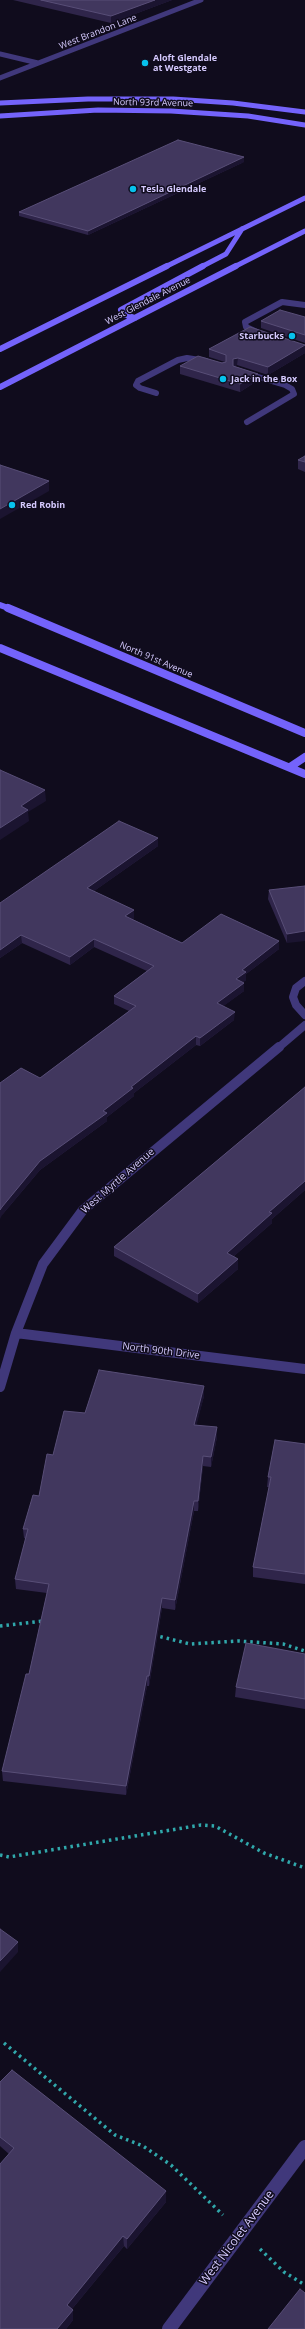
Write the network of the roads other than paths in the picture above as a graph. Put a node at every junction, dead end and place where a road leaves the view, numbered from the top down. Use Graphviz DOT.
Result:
graph roads {
  1 [pos="201,0"];
  2 [pos="0,54"];
  3 [pos="38,64"];
  4 [pos="0,78"];
  5 [pos="0,103"];
  6 [pos="305,112"];
  7 [pos="0,116"];
  8 [pos="305,125"];
  9 [pos="305,198"];
  10 [pos="242,229"];
  11 [pos="305,231"];
  12 [pos="305,305"];
  13 [pos="135,318"];
  14 [pos="265,335"];
  15 [pos="0,349"];
  16 [pos="216,364"];
  17 [pos="236,370"];
  18 [pos="0,387"];
  19 [pos="156,393"];
  20 [pos="247,422"];
  21 [pos="0,605"];
  22 [pos="0,648"];
  23 [pos="305,733"];
  24 [pos="305,758"];
  25 [pos="290,767"];
  26 [pos="305,774"];
  27 [pos="305,981"];
  28 [pos="305,1015"];
  29 [pos="305,1025"];
  30 [pos="16,1333"];
  31 [pos="305,1369"];
  32 [pos="0,1388"];
  33 [pos="305,2147"];
  34 [pos="169,2329"];
  1 -- 3 [label="street, West Brandon Lane"];
  2 -- 3 [label="street"];
  3 -- 4 [label="street, West Brandon Lane"];
  5 -- 6 [label="main road, North 93rd Avenue"];
  7 -- 8 [label="main road, North 93rd Avenue"];
  9 -- 10 [label="main road"];
  10 -- 13 [label="main road"];
  10 -- 15 [label="main road"];
  11 -- 13 [label="main road, West Glendale Avenue"];
  12 -- 14 [label="street"];
  13 -- 18 [label="main road, West Glendale Avenue"];
  16 -- 19 [label="street"];
  17 -- 20 [label="street"];
  21 -- 23 [label="main road, North 91st Avenue"];
  22 -- 25 [label="main road"];
  24 -- 25 [label="main road"];
  25 -- 26 [label="main road"];
  27 -- 28 [label="street"];
  29 -- 30 [label="street, West Myrtle Avenue"];
  30 -- 31 [label="street, North 90th Drive"];
  30 -- 32 [label="street, West Myrtle Avenue"];
  33 -- 34 [label="street, West Nicolet Avenue"];
}
